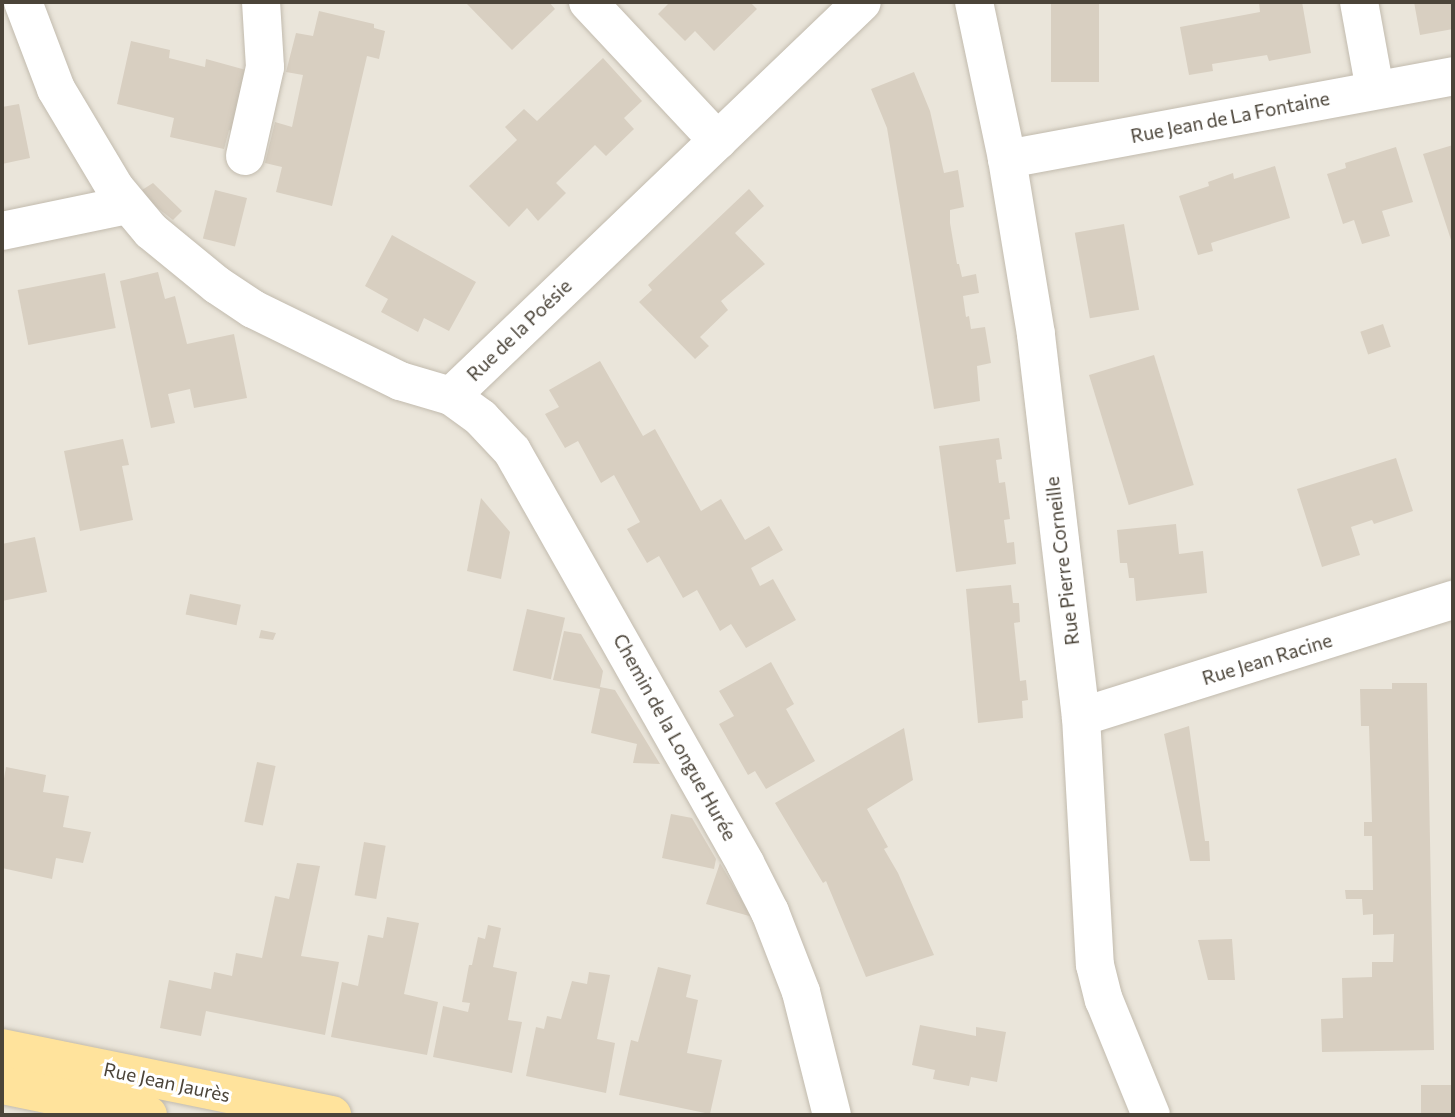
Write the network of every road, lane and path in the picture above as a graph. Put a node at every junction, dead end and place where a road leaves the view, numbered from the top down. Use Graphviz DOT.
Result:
graph roads {
  1 [pos="23,2"];
  2 [pos="261,2"];
  3 [pos="588,2"];
  4 [pos="862,2"];
  5 [pos="974,2"];
  6 [pos="1359,2"];
  7 [pos="1453,76"];
  8 [pos="1375,90"];
  9 [pos="718,141"];
  10 [pos="245,156"];
  11 [pos="1007,159"];
  12 [pos="127,205"];
  13 [pos="2,231"];
  14 [pos="451,396"];
  15 [pos="1453,600"];
  16 [pos="1081,717"];
  17 [pos="2,1048"];
  18 [pos="2,1085"];
  19 [pos="148,1115"];
  20 [pos="332,1115"];
  21 [pos="832,1115"];
  22 [pos="1151,1115"];
  1 -- 12 [label="street, Rue de la Poésie"];
  2 -- 10 [label="street"];
  3 -- 9 [label="street"];
  4 -- 9 [label="street, Rue de la Poésie"];
  5 -- 11 [label="street, Rue Pierre Corneille"];
  6 -- 8 [label="street"];
  7 -- 8 [label="street, Rue Jean de La Fontaine"];
  8 -- 11 [label="street, Rue Jean de La Fontaine"];
  9 -- 14 [label="street, Rue de la Poésie"];
  11 -- 16 [label="street, Rue Pierre Corneille"];
  12 -- 13 [label="street"];
  12 -- 14 [label="street, Rue de la Poésie"];
  14 -- 21 [label="street, Chemin de la Longue Hurée"];
  15 -- 16 [label="street, Rue Jean Racine"];
  16 -- 22 [label="street, Rue Pierre Corneille"];
  17 -- 20 [label="main road, Rue Jean Jaurès"];
  18 -- 19 [label="main road, Rue Jean Jaurès"];
}
